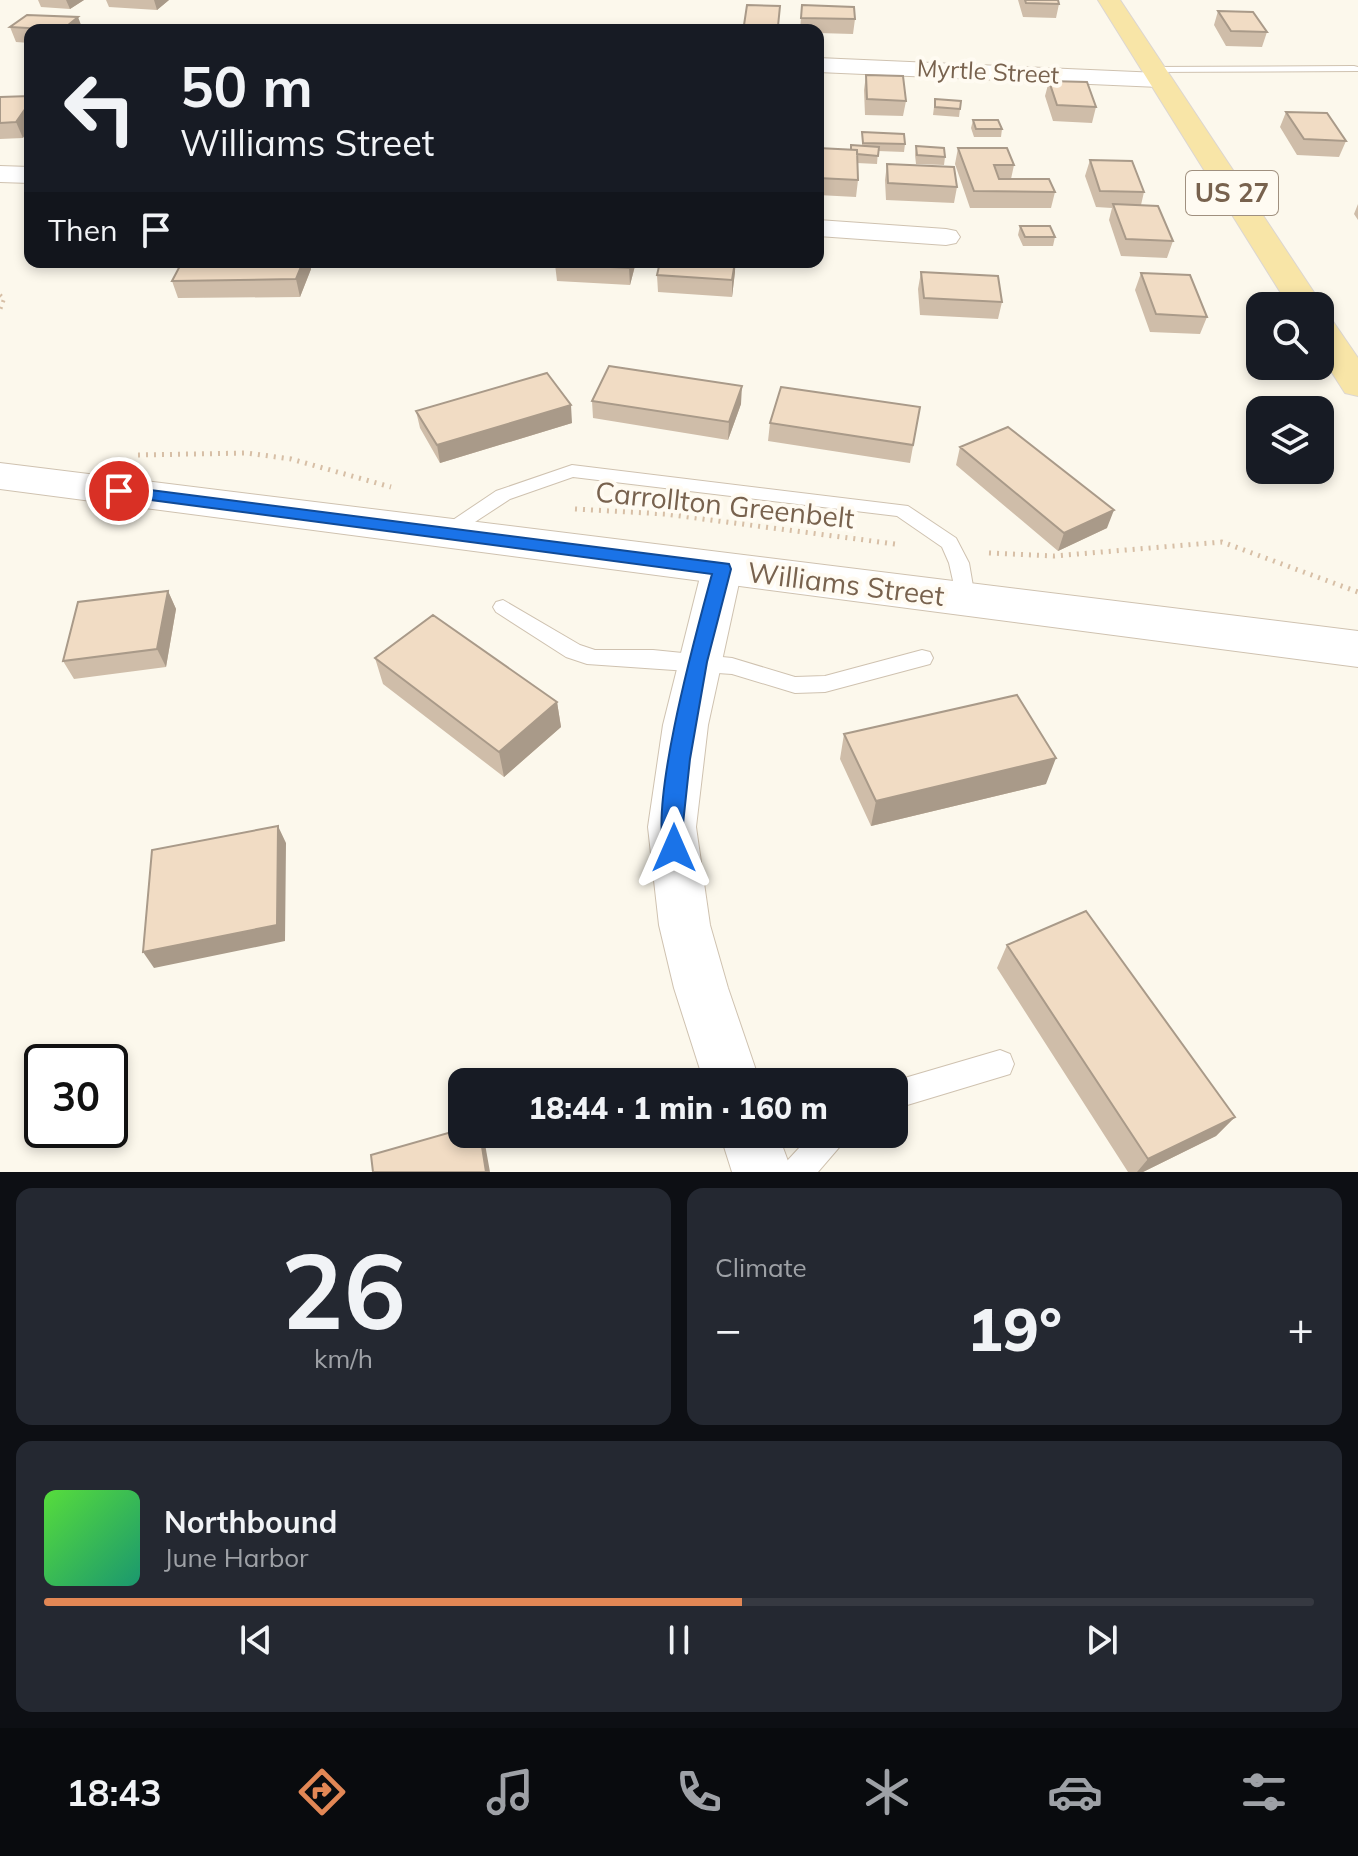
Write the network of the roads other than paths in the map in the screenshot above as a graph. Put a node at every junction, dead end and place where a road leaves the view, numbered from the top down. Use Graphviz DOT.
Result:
graph roads {
  1 [pos="1109,0"];
  2 [pos="824,65"];
  3 [pos="1354,69"];
  4 [pos="1155,75"];
  5 [pos="0,174"];
  6 [pos="24,175"];
  7 [pos="824,228"];
  8 [pos="946,237"];
  9 [pos="1297,292"];
  10 [pos="1334,348"];
  11 [pos="1358,385"];
  12 [pos="0,476"];
  13 [pos="445,532"];
  14 [pos="722,569"];
  15 [pos="965,598"];
  16 [pos="503,607"];
  17 [pos="1358,649"];
  18 [pos="922,658"];
  19 [pos="698,662"];
  20 [pos="1000,1064"];
  21 [pos="727,1068"];
  22 [pos="908,1091"];
  23 [pos="754,1148"];
  24 [pos="819,1148"];
  25 [pos="762,1172"];
  26 [pos="798,1172"];
  1 -- 4 [label="main road, US 27"];
  2 -- 4 [label="street, Myrtle Street"];
  3 -- 4 [label="lane"];
  4 -- 9 [label="main road, US 27"];
  5 -- 6 [label="street"];
  7 -- 8 [label="street"];
  10 -- 11 [label="main road"];
  12 -- 13 [label="street, Williams Street"];
  13 -- 14 [label="street, Williams Street"];
  13 -- 15 [label="lane"];
  14 -- 15 [label="street, Williams Street"];
  14 -- 19 [label="street"];
  15 -- 17 [label="street, Williams Street"];
  16 -- 19 [label="lane"];
  18 -- 19 [label="lane"];
  19 -- 21 [label="street"];
  20 -- 22 [label="lane"];
  23 -- 25 [label="street"];
  24 -- 26 [label="lane"];
}
